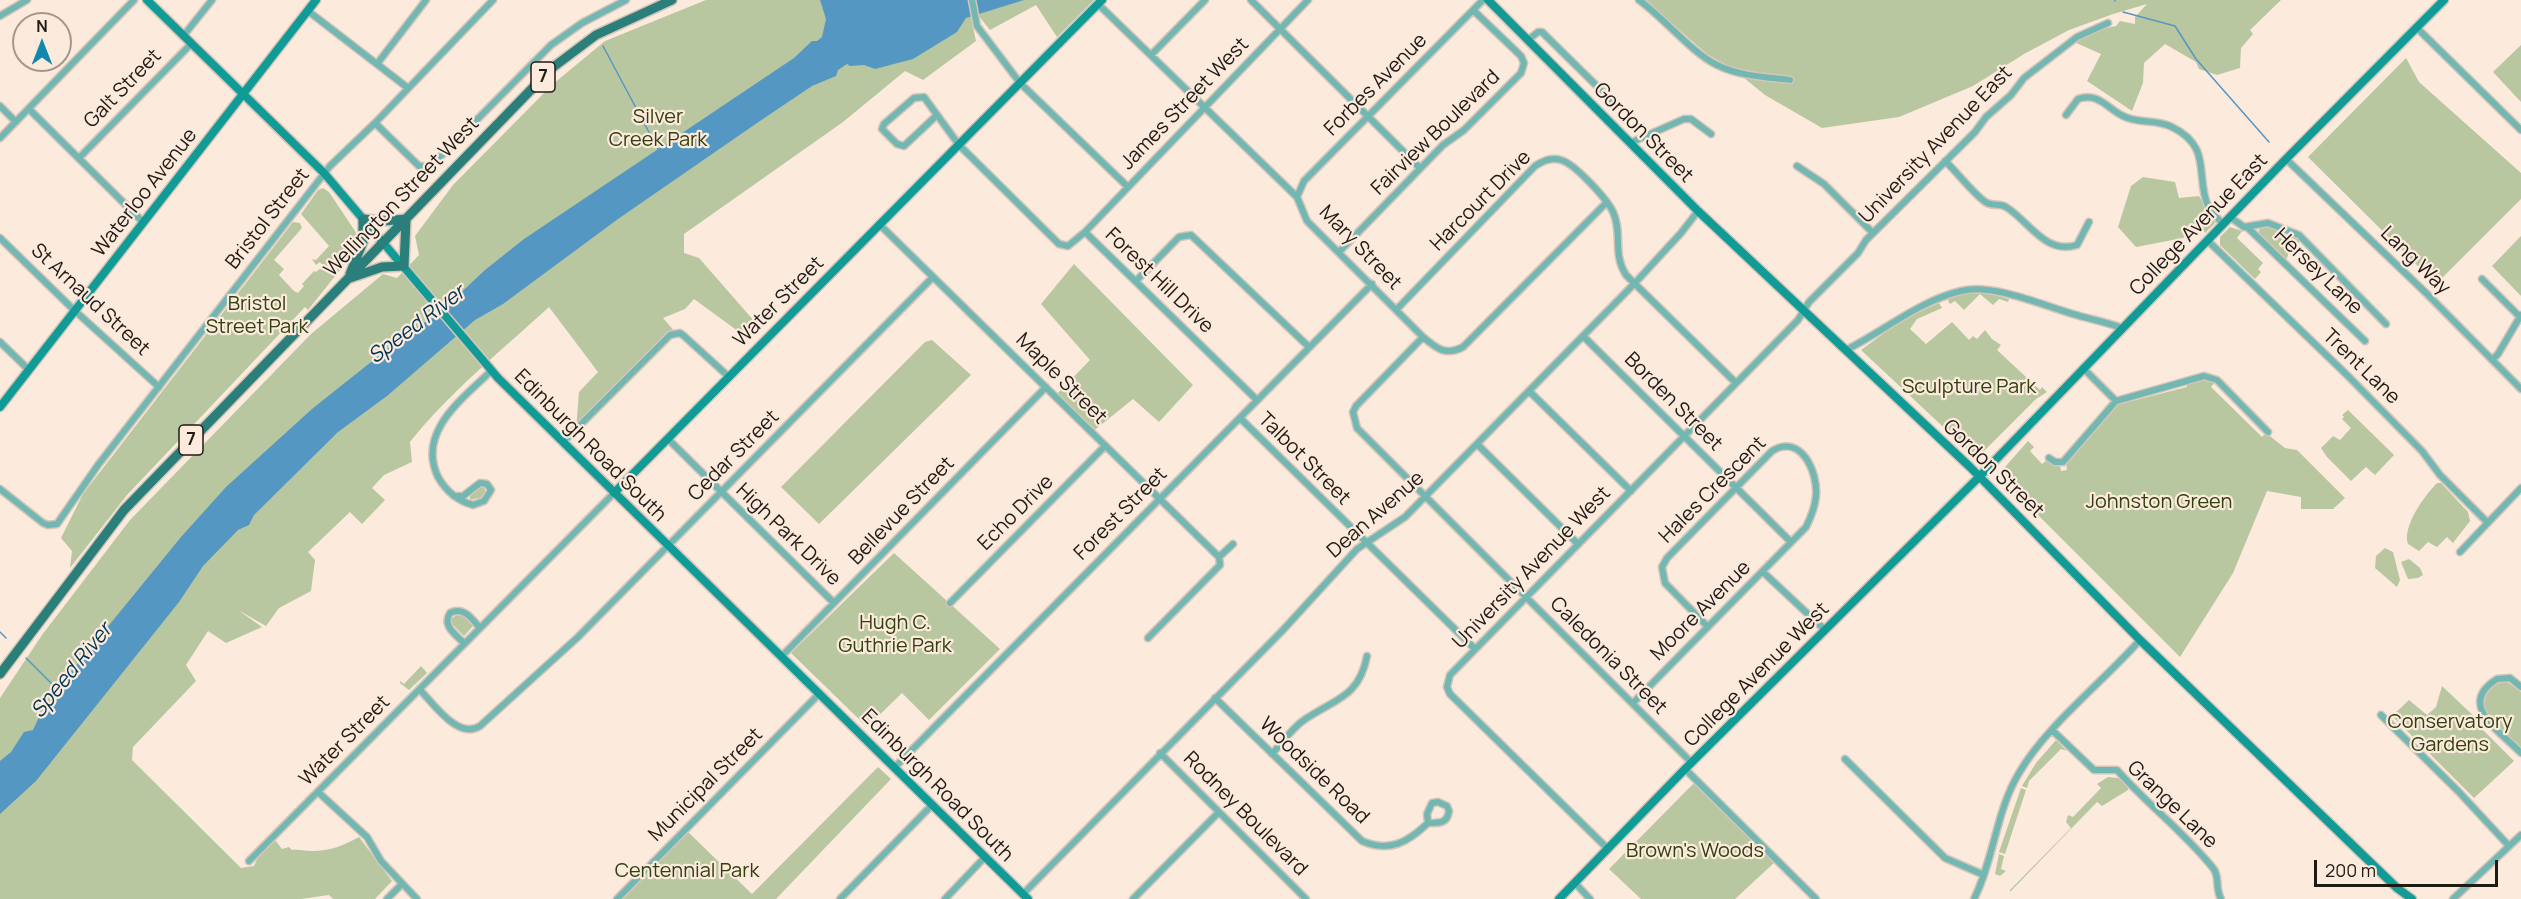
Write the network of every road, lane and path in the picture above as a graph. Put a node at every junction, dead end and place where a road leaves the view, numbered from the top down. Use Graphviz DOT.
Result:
graph roads {
  1 [pos="27,0"];
  2 [pos="134,0"];
  3 [pos="147,0"];
  4 [pos="212,0"];
  5 [pos="316,0"];
  6 [pos="426,0"];
  7 [pos="493,0"];
  8 [pos="626,0"];
  9 [pos="672,0"];
  10 [pos="972,0"];
  11 [pos="1205,0"];
  12 [pos="1251,0"];
  13 [pos="1308,0"];
  14 [pos="1483,0"];
  15 [pos="1488,0"];
  16 [pos="1639,0"];
  17 [pos="2444,0"];
  18 [pos="1100,2"];
  19 [pos="1473,10"];
  20 [pos="308,11"];
  21 [pos="0,16"];
  22 [pos="2108,23"];
  23 [pos="2416,27"];
  24 [pos="1280,28"];
  25 [pos="184,36"];
  26 [pos="1528,40"];
  27 [pos="192,43"];
  28 [pos="1151,55"];
  29 [pos="377,64"];
  30 [pos="1790,80"];
  31 [pos="1020,83"];
  32 [pos="408,88"];
  33 [pos="244,93"];
  34 [pos="1612,100"];
  35 [pos="0,106"];
  36 [pos="1205,107"];
  37 [pos="29,109"];
  38 [pos="937,115"];
  39 [pos="2066,115"];
  40 [pos="1368,117"];
  41 [pos="16,122"];
  42 [pos="375,123"];
  43 [pos="2521,130"];
  44 [pos="1711,134"];
  45 [pos="0,138"];
  46 [pos="1630,143"];
  47 [pos="959,145"];
  48 [pos="79,158"];
  49 [pos="2286,159"];
  50 [pos="1945,161"];
  51 [pos="1797,166"];
  52 [pos="1420,168"];
  53 [pos="324,173"];
  54 [pos="1128,187"];
  55 [pos="1297,197"];
  56 [pos="1607,202"];
  57 [pos="1698,211"];
  58 [pos="363,219"];
  59 [pos="406,219"];
  60 [pos="2227,220"];
  61 [pos="143,222"];
  62 [pos="2089,222"];
  63 [pos="879,224"];
  64 [pos="2247,227"];
  65 [pos="1085,232"];
  66 [pos="1873,233"];
  67 [pos="0,238"];
  68 [pos="2207,240"];
  69 [pos="382,243"];
  70 [pos="1339,252"];
  71 [pos="404,266"];
  72 [pos="933,277"];
  73 [pos="348,279"];
  74 [pos="2482,279"];
  75 [pos="1136,281"];
  76 [pos="1372,284"];
  77 [pos="1635,284"];
  78 [pos="1397,309"];
  79 [pos="74,310"];
  80 [pos="1804,310"];
  81 [pos="2520,316"];
  82 [pos="2386,324"];
  83 [pos="2121,328"];
  84 [pos="1583,336"];
  85 [pos="1424,337"];
  86 [pos="2365,341"];
  87 [pos="0,342"];
  88 [pos="1309,347"];
  89 [pos="1846,350"];
  90 [pos="2492,360"];
  91 [pos="2083,368"];
  92 [pos="29,370"];
  93 [pos="492,370"];
  94 [pos="728,376"];
  95 [pos="1736,383"];
  96 [pos="159,387"];
  97 [pos="1046,387"];
  98 [pos="2521,389"];
  99 [pos="1529,392"];
  100 [pos="1257,400"];
  101 [pos="2116,401"];
  102 [pos="0,407"];
  103 [pos="1240,418"];
  104 [pos="2268,432"];
  105 [pos="1684,437"];
  106 [pos="668,439"];
  107 [pos="563,442"];
  108 [pos="1477,444"];
  109 [pos="1105,446"];
  110 [pos="2049,458"];
  111 [pos="1980,476"];
  112 [pos="1735,487"];
  113 [pos="2521,488"];
  114 [pos="0,489"];
  115 [pos="1631,491"];
  116 [pos="614,493"];
  117 [pos="721,493"];
  118 [pos="454,496"];
  119 [pos="1425,496"];
  120 [pos="1159,498"];
  121 [pos="2487,522"];
  122 [pos="1791,542"];
  123 [pos="1366,543"];
  124 [pos="1233,544"];
  125 [pos="1578,544"];
  126 [pos="668,546"];
  127 [pos="2460,552"];
  128 [pos="1219,557"];
  129 [pos="1763,572"];
  130 [pos="1526,598"];
  131 [pos="834,603"];
  132 [pos="950,603"];
  133 [pos="1708,627"];
  134 [pos="480,628"];
  135 [pos="1825,630"];
  136 [pos="1148,638"];
  137 [pos="2140,640"];
  138 [pos="21,644"];
  139 [pos="464,644"];
  140 [pos="1475,649"];
  141 [pos="1367,656"];
  142 [pos="781,657"];
  143 [pos="0,664"];
  144 [pos="0,674"];
  145 [pos="2521,687"];
  146 [pos="420,690"];
  147 [pos="819,694"];
  148 [pos="1215,698"];
  149 [pos="1633,703"];
  150 [pos="2381,715"];
  151 [pos="2052,730"];
  152 [pos="1160,753"];
  153 [pos="2521,753"];
  154 [pos="1272,754"];
  155 [pos="1845,759"];
  156 [pos="1688,766"];
  157 [pos="894,768"];
  158 [pos="318,792"];
  159 [pos="932,805"];
  160 [pos="1219,812"];
  161 [pos="1428,823"];
  162 [pos="2521,835"];
  163 [pos="2509,846"];
  164 [pos="1608,849"];
  165 [pos="985,857"];
  166 [pos="249,861"];
  167 [pos="1984,875"];
  168 [pos="1575,883"];
  169 [pos="401,885"];
  170 [pos="2397,888"];
  171 [pos="1301,894"];
  172 [pos="1025,896"];
  173 [pos="387,899"];
  174 [pos="417,899"];
  175 [pos="617,899"];
  176 [pos="840,899"];
  177 [pos="945,899"];
  178 [pos="1133,899"];
  179 [pos="1295,899"];
  180 [pos="1306,899"];
  181 [pos="1560,899"];
  182 [pos="1590,899"];
  183 [pos="1816,899"];
  184 [pos="1974,899"];
  185 [pos="2221,899"];
  186 [pos="2400,899"];
  187 [pos="2412,899"];
  188 [pos="2453,899"];
  1 -- 21 [label="street"];
  2 -- 37 [label="street"];
  3 -- 25 [label="main road, Edinburgh Road South"];
  4 -- 25 [label="street"];
  5 -- 20 [label="main road, Waterloo Avenue"];
  6 -- 29 [label="street"];
  7 -- 32 [label="street, Bristol Street"];
  8 -- 42 [label="street"];
  9 -- 59 [label="main road, Wellington Street West / 7"];
  10 -- 31 [label="street"];
  11 -- 28 [label="street"];
  12 -- 24 [label="street"];
  13 -- 24 [label="street, James Street West"];
  14 -- 19 [label="street, Forbes Avenue"];
  15 -- 26 [label="main road, Gordon Street"];
  16 -- 30 [label="street"];
  17 -- 23 [label="main road, College Avenue East"];
  18 -- 28 [label="street, Mary Street"];
  18 -- 31 [label="main road, Water Street"];
  19 -- 40 [label="street, Forbes Avenue"];
  19 -- 52 [label="street, Fairview Boulevard"];
  20 -- 29 [label="street"];
  20 -- 33 [label="main road, Waterloo Avenue"];
  22 -- 50 [label="street, University Avenue East"];
  23 -- 43 [label="street"];
  23 -- 49 [label="main road, College Avenue East"];
  24 -- 36 [label="street, James Street West"];
  24 -- 40 [label="street"];
  25 -- 27 [label="main road, Edinburgh Road South"];
  26 -- 34 [label="street"];
  26 -- 46 [label="main road, Gordon Street"];
  27 -- 33 [label="main road, Edinburgh Road South"];
  27 -- 48 [label="street, Galt Street"];
  28 -- 36 [label="street, Mary Street"];
  29 -- 32 [label="street"];
  31 -- 47 [label="main road, Water Street"];
  31 -- 54 [label="street"];
  32 -- 42 [label="street, Bristol Street"];
  33 -- 53 [label="main road, Edinburgh Road South"];
  33 -- 61 [label="main road, Waterloo Avenue"];
  35 -- 41 [label="street"];
  36 -- 54 [label="street, James Street West"];
  36 -- 55 [label="street, Mary Street"];
  37 -- 41 [label="street"];
  37 -- 48 [label="street"];
  38 -- 38 [label="street, Forest Hill Drive"];
  38 -- 47 [label="street, Forest Hill Drive"];
  39 -- 60 [label="street"];
  40 -- 52 [label="street"];
  40 -- 55 [label="street, Forbes Avenue"];
  41 -- 45 [label="street"];
  42 -- 53 [label="street, Bristol Street"];
  44 -- 46 [label="street"];
  46 -- 57 [label="main road, Gordon Street"];
  47 -- 63 [label="main road, Water Street"];
  47 -- 65 [label="street, Forest Hill Drive"];
  48 -- 61 [label="street"];
  49 -- 60 [label="main road, College Avenue East"];
  49 -- 90 [label="street, Lang Way"];
  50 -- 62 [label="street"];
  50 -- 66 [label="street, University Avenue East"];
  51 -- 66 [label="street"];
  52 -- 70 [label="street, Fairview Boulevard"];
  53 -- 58 [label="main road, Edinburgh Road South"];
  53 -- 96 [label="street, Bristol Street"];
  54 -- 65 [label="street, James Street West"];
  55 -- 70 [label="street, Mary Street"];
  56 -- 77 [label="street, Harcourt Drive"];
  56 -- 78 [label="street, Harcourt Drive"];
  56 -- 85 [label="street, Mary Street"];
  57 -- 77 [label="street, Dean Avenue"];
  57 -- 80 [label="main road, Gordon Street"];
  58 -- 59 [label="main road"];
  58 -- 69 [label="main road, Edinburgh Road South"];
  58 -- 73 [label="main road"];
  59 -- 69 [label="main road, Wellington Street West / 7"];
  59 -- 71 [label="main road"];
  60 -- 64 [label="street, Hersey Lane"];
  60 -- 68 [label="main road, College Avenue East"];
  61 -- 79 [label="main road, Waterloo Avenue"];
  63 -- 72 [label="street, Maple Street"];
  63 -- 94 [label="main road, Water Street"];
  64 -- 82 [label="street, Hersey Lane"];
  64 -- 86 [label="street, Hersey Lane"];
  65 -- 75 [label="street, Forest Hill Drive"];
  66 -- 80 [label="street, University Avenue East"];
  67 -- 79 [label="street, St Arnaud Street"];
  68 -- 83 [label="main road, College Avenue East"];
  68 -- 121 [label="street, Trent Lane"];
  69 -- 71 [label="main road, Edinburgh Road South"];
  69 -- 73 [label="main road, Wellington Street West / 7"];
  70 -- 76 [label="street, Mary Street"];
  71 -- 73 [label="main road"];
  71 -- 93 [label="main road, Edinburgh Road South"];
  72 -- 97 [label="street, Maple Street"];
  72 -- 117 [label="street, Cedar Street"];
  73 -- 138 [label="main road, Wellington Street West / 7"];
  74 -- 81 [label="street"];
  75 -- 88 [label="street"];
  75 -- 100 [label="street, Forest Hill Drive"];
  76 -- 78 [label="street, Mary Street"];
  76 -- 88 [label="street, Forest Street"];
  77 -- 84 [label="street, Dean Avenue"];
  77 -- 95 [label="street, Harcourt Drive"];
  78 -- 85 [label="street, Mary Street"];
  79 -- 92 [label="main road, Waterloo Avenue"];
  79 -- 96 [label="street, St Arnaud Street"];
  80 -- 89 [label="main road, Gordon Street"];
  80 -- 95 [label="street, University Avenue West"];
  81 -- 90 [label="street"];
  83 -- 89 [label="street"];
  83 -- 91 [label="main road, College Avenue East"];
  84 -- 99 [label="street, Dean Avenue"];
  84 -- 105 [label="street, Borden Street"];
  85 -- 119 [label="street, Caledonia Street"];
  87 -- 92 [label="street"];
  88 -- 100 [label="street, Forest Street"];
  89 -- 111 [label="main road, Gordon Street"];
  90 -- 98 [label="street, Lang Way"];
  91 -- 101 [label="street"];
  91 -- 111 [label="main road, College Avenue East"];
  92 -- 102 [label="main road, Waterloo Avenue"];
  93 -- 107 [label="main road, Edinburgh Road South"];
  93 -- 118 [label="street"];
  94 -- 106 [label="main road, Water Street"];
  94 -- 107 [label="street"];
  95 -- 105 [label="street, University Avenue West"];
  96 -- 114 [label="street, Bristol Street"];
  97 -- 109 [label="street, Maple Street"];
  97 -- 131 [label="street, Bellevue Street"];
  99 -- 108 [label="street, Dean Avenue"];
  99 -- 115 [label="street"];
  100 -- 103 [label="street, Forest Street"];
  101 -- 104 [label="street"];
  101 -- 110 [label="street"];
  103 -- 120 [label="street, Forest Street"];
  103 -- 123 [label="street, Talbot Street"];
  105 -- 112 [label="street, Borden Street"];
  105 -- 115 [label="street, University Avenue West"];
  106 -- 116 [label="main road, Water Street"];
  106 -- 117 [label="street, High Park Drive"];
  107 -- 116 [label="main road, Edinburgh Road South"];
  108 -- 119 [label="street, Dean Avenue"];
  108 -- 125 [label="street"];
  109 -- 120 [label="street, Maple Street"];
  109 -- 132 [label="street, Echo Drive"];
  111 -- 135 [label="main road, College Avenue West"];
  111 -- 137 [label="main road, Gordon Street"];
  112 -- 122 [label="street, Borden Street"];
  112 -- 122 [label="street, Hales Crescent"];
  112 -- 133 [label="street, Hales Crescent"];
  113 -- 121 [label="street"];
  115 -- 125 [label="street, University Avenue West"];
  116 -- 126 [label="main road, Edinburgh Road South"];
  116 -- 134 [label="street, Water Street"];
  117 -- 126 [label="street, Cedar Street"];
  117 -- 131 [label="street, High Park Drive"];
  118 -- 118 [label="street"];
  119 -- 123 [label="street, Dean Avenue"];
  119 -- 130 [label="street, Caledonia Street"];
  120 -- 128 [label="street, Maple Street"];
  120 -- 157 [label="street, Forest Street"];
  121 -- 127 [label="street"];
  122 -- 129 [label="street, Moore Avenue"];
  123 -- 140 [label="street, Talbot Street"];
  123 -- 148 [label="street, Dean Avenue"];
  124 -- 128 [label="street"];
  125 -- 130 [label="street, University Avenue West"];
  126 -- 142 [label="main road, Edinburgh Road South"];
  126 -- 146 [label="street, Cedar Street"];
  128 -- 136 [label="street"];
  129 -- 133 [label="street, Moore Avenue"];
  129 -- 135 [label="street"];
  130 -- 140 [label="street, University Avenue West"];
  130 -- 149 [label="street, Caledonia Street"];
  131 -- 142 [label="street, Bellevue Street"];
  133 -- 149 [label="street, Moore Avenue"];
  134 -- 139 [label="street, Water Street"];
  134 -- 139 [label="street"];
  135 -- 156 [label="main road, College Avenue West"];
  137 -- 151 [label="street"];
  137 -- 170 [label="main road, Gordon Street"];
  138 -- 143 [label="main road, Wellington Street West / 7"];
  138 -- 144 [label="main road, Wellington Street West / 7"];
  139 -- 146 [label="street, Water Street"];
  140 -- 164 [label="street, University Avenue West"];
  141 -- 154 [label="street"];
  142 -- 147 [label="main road, Edinburgh Road South"];
  145 -- 153 [label="street"];
  146 -- 158 [label="street, Water Street"];
  147 -- 157 [label="main road, Edinburgh Road South"];
  147 -- 175 [label="street, Municipal Street"];
  148 -- 152 [label="street, Dean Avenue"];
  148 -- 154 [label="street, Woodside Road"];
  149 -- 156 [label="street, Caledonia Street"];
  150 -- 163 [label="street"];
  151 -- 167 [label="street"];
  151 -- 185 [label="street, Grange Lane"];
  152 -- 160 [label="street, Rodney Boulevard"];
  152 -- 172 [label="street, Dean Avenue"];
  154 -- 161 [label="street, Woodside Road"];
  155 -- 167 [label="street"];
  156 -- 164 [label="main road, College Avenue West"];
  156 -- 183 [label="street, Caledonia Street"];
  157 -- 159 [label="main road, Edinburgh Road South"];
  158 -- 166 [label="street, Water Street"];
  158 -- 169 [label="street"];
  159 -- 165 [label="main road, Edinburgh Road South"];
  159 -- 176 [label="street"];
  160 -- 171 [label="street, Rodney Boulevard"];
  160 -- 178 [label="street"];
  162 -- 163 [label="street"];
  163 -- 188 [label="street"];
  164 -- 168 [label="main road, College Avenue West"];
  165 -- 172 [label="main road, Edinburgh Road South"];
  165 -- 177 [label="street"];
  167 -- 184 [label="street"];
  168 -- 181 [label="main road, College Avenue West"];
  168 -- 182 [label="street"];
  169 -- 173 [label="street"];
  169 -- 174 [label="street"];
  170 -- 186 [label="main road"];
  170 -- 187 [label="main road, Gordon Street"];
  171 -- 179 [label="street"];
  171 -- 180 [label="street, Rodney Boulevard"];
}
